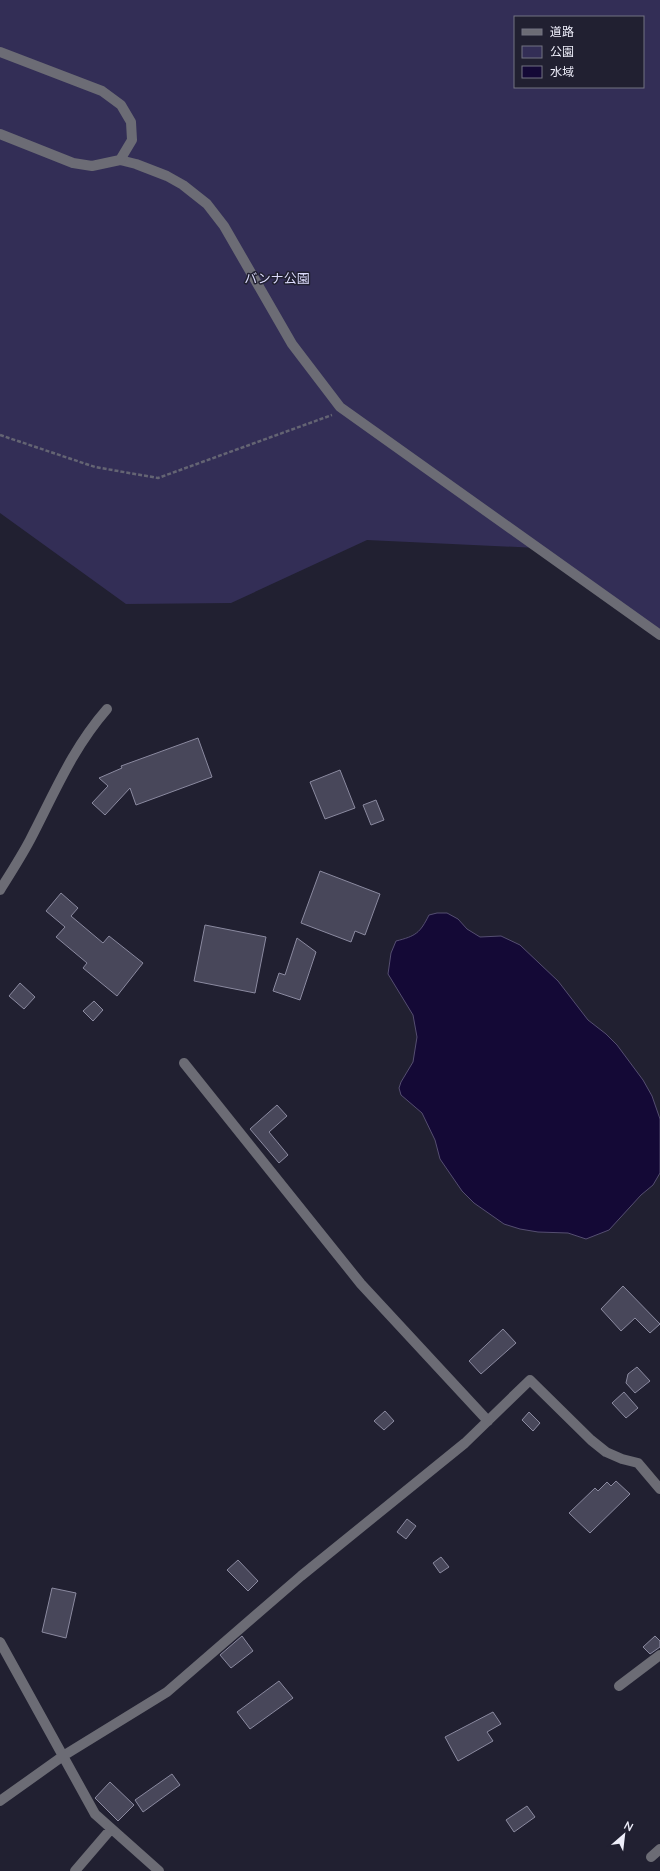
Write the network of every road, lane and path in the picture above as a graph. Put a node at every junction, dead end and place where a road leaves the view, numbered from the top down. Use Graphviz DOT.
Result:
graph roads {
  1 [pos="0,52"];
  2 [pos="0,134"];
  3 [pos="120,160"];
  4 [pos="344,410"];
  5 [pos="0,434"];
  6 [pos="660,635"];
  7 [pos="107,709"];
  8 [pos="0,890"];
  9 [pos="184,1064"];
  10 [pos="488,1421"];
  11 [pos="660,1489"];
  12 [pos="0,1642"];
  13 [pos="660,1655"];
  14 [pos="619,1686"];
  15 [pos="63,1756"];
  16 [pos="0,1801"];
  17 [pos="111,1829"];
  18 [pos="660,1849"];
  19 [pos="651,1857"];
  20 [pos="75,1871"];
  21 [pos="159,1871"];
  1 -- 3 [label="street"];
  2 -- 3 [label="street"];
  3 -- 4 [label="street"];
  4 -- 5 [label="path"];
  4 -- 6 [label="street"];
  7 -- 8 [label="street"];
  9 -- 10 [label="street"];
  10 -- 11 [label="street"];
  10 -- 15 [label="street"];
  12 -- 15 [label="street"];
  13 -- 14 [label="street"];
  15 -- 16 [label="street"];
  15 -- 17 [label="street"];
  17 -- 20 [label="street"];
  17 -- 21 [label="street"];
  18 -- 19 [label="street"];
}
